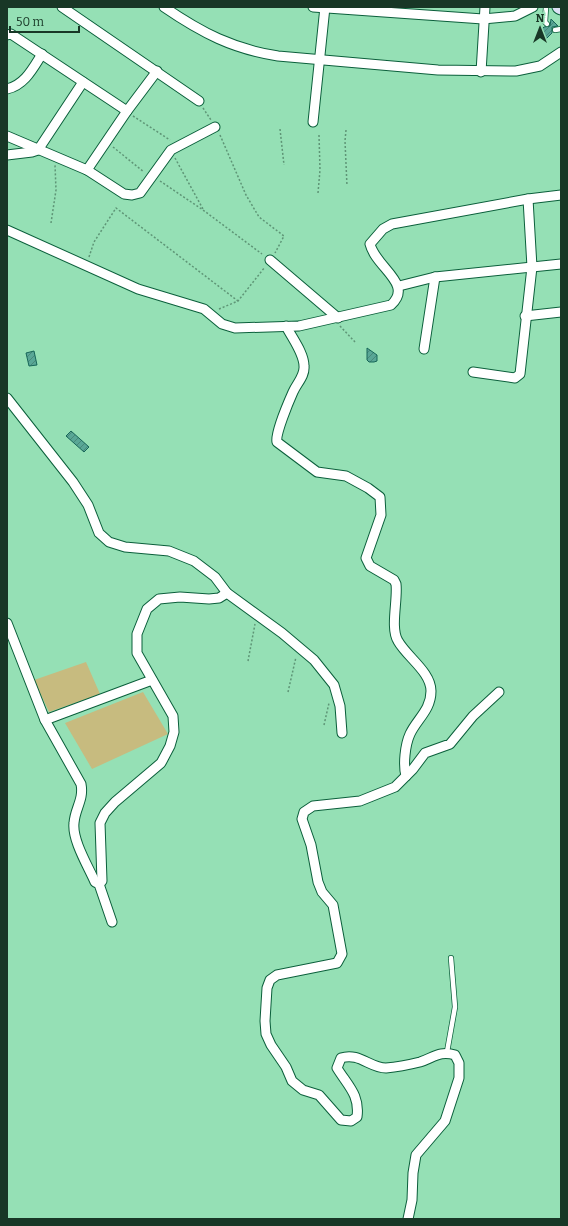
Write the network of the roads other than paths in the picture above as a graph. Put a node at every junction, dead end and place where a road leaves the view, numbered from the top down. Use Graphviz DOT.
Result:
graph roads {
  1 [pos="62,7"];
  2 [pos="164,7"];
  3 [pos="313,7"];
  4 [pos="485,7"];
  5 [pos="533,7"];
  6 [pos="546,7"];
  7 [pos="325,8"];
  8 [pos="483,19"];
  9 [pos="547,24"];
  10 [pos="8,32"];
  11 [pos="561,52"];
  12 [pos="42,54"];
  13 [pos="320,60"];
  14 [pos="157,71"];
  15 [pos="481,72"];
  16 [pos="83,82"];
  17 [pos="7,89"];
  18 [pos="199,101"];
  19 [pos="127,111"];
  20 [pos="313,122"];
  21 [pos="215,127"];
  22 [pos="7,136"];
  23 [pos="38,150"];
  24 [pos="7,155"];
  25 [pos="87,170"];
  26 [pos="561,195"];
  27 [pos="528,198"];
  28 [pos="7,230"];
  29 [pos="270,260"];
  30 [pos="561,264"];
  31 [pos="532,267"];
  32 [pos="435,277"];
  33 [pos="399,286"];
  34 [pos="561,312"];
  35 [pos="525,316"];
  36 [pos="336,318"];
  37 [pos="286,326"];
  38 [pos="424,349"];
  39 [pos="473,372"];
  40 [pos="7,398"];
  41 [pos="228,593"];
  42 [pos="7,623"];
  43 [pos="152,680"];
  44 [pos="498,692"];
  45 [pos="45,720"];
  46 [pos="342,733"];
  47 [pos="406,776"];
  48 [pos="99,884"];
  49 [pos="112,922"];
  50 [pos="451,958"];
  51 [pos="447,1052"];
  52 [pos="408,1219"];
  1 -- 14 [label="street"];
  2 -- 13 [label="street"];
  3 -- 7 [label="street"];
  4 -- 8 [label="street"];
  5 -- 8 [label="street"];
  6 -- 9 [label="lane"];
  7 -- 8 [label="street"];
  7 -- 13 [label="street"];
  8 -- 15 [label="street"];
  10 -- 12 [label="street"];
  11 -- 15 [label="street"];
  12 -- 16 [label="street"];
  12 -- 17 [label="street"];
  13 -- 15 [label="street"];
  13 -- 20 [label="street"];
  14 -- 18 [label="street"];
  14 -- 19 [label="street"];
  16 -- 19 [label="street"];
  16 -- 23 [label="street"];
  19 -- 25 [label="street"];
  21 -- 25 [label="street"];
  22 -- 23 [label="street"];
  23 -- 24 [label="street"];
  23 -- 25 [label="street"];
  26 -- 27 [label="street"];
  27 -- 31 [label="street"];
  27 -- 33 [label="street"];
  28 -- 37 [label="street"];
  29 -- 36 [label="street"];
  30 -- 31 [label="street"];
  31 -- 32 [label="street"];
  31 -- 35 [label="street"];
  32 -- 33 [label="street"];
  32 -- 38 [label="street"];
  33 -- 36 [label="street"];
  34 -- 35 [label="street"];
  35 -- 39 [label="street"];
  36 -- 37 [label="street"];
  37 -- 47 [label="street"];
  40 -- 41 [label="street"];
  41 -- 43 [label="street"];
  41 -- 46 [label="street"];
  42 -- 45 [label="street"];
  43 -- 45 [label="street"];
  43 -- 48 [label="street"];
  44 -- 47 [label="street"];
  45 -- 48 [label="street"];
  47 -- 51 [label="street"];
  48 -- 49 [label="street"];
  50 -- 51 [label="lane"];
  51 -- 52 [label="street"];
}
